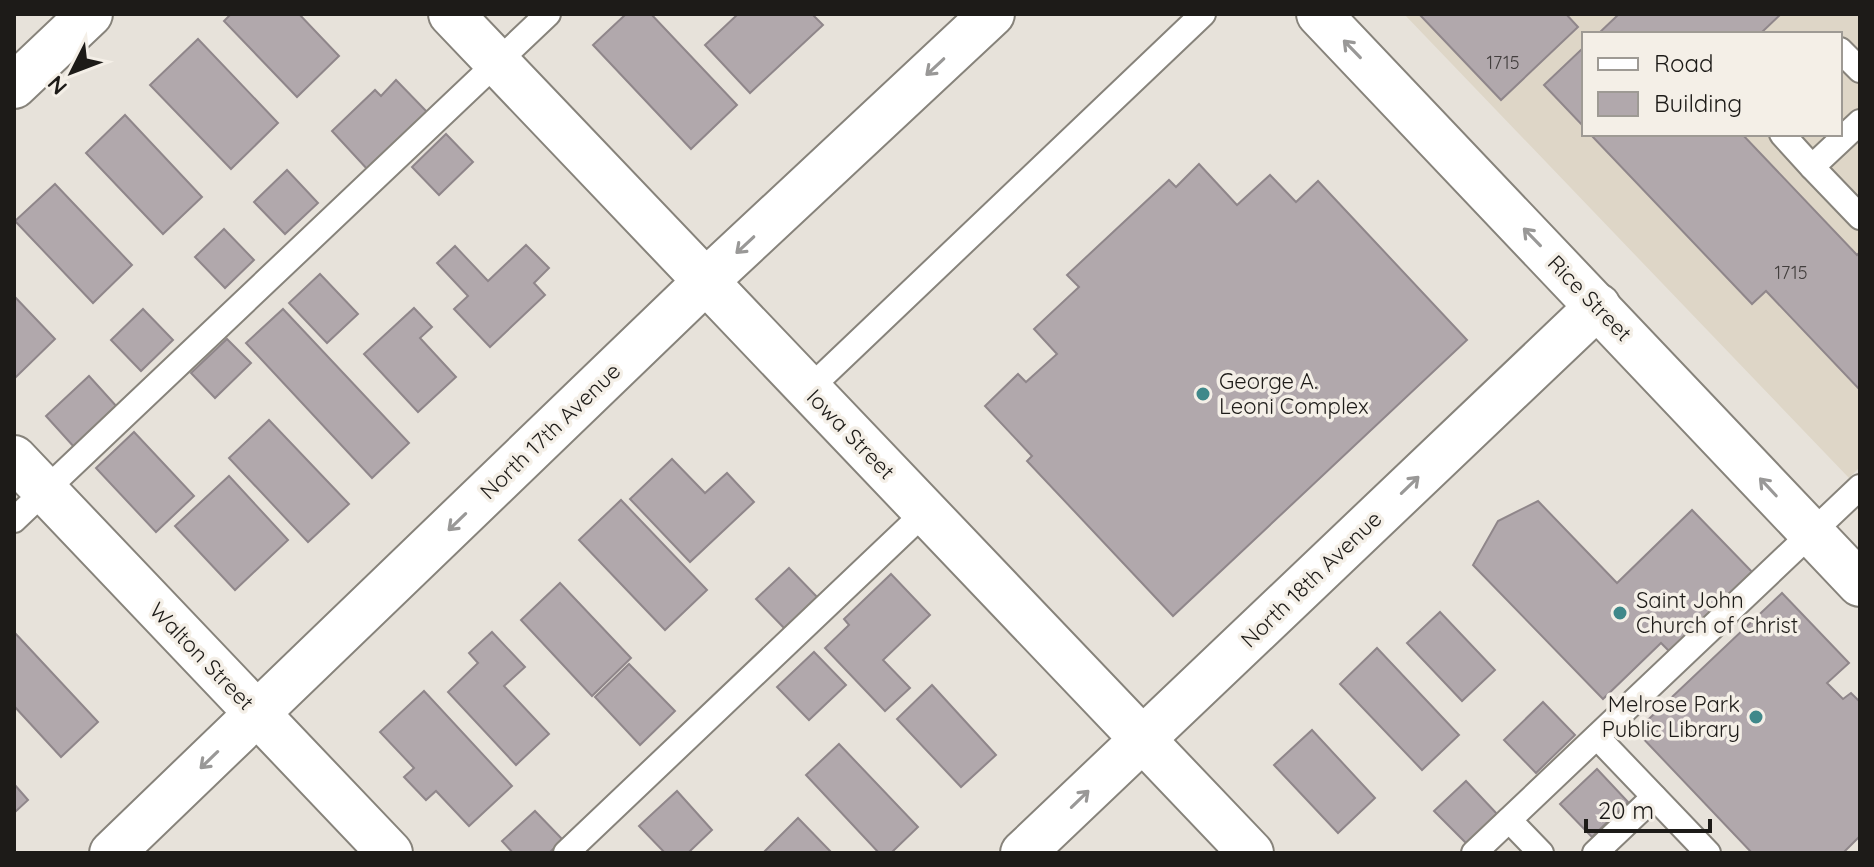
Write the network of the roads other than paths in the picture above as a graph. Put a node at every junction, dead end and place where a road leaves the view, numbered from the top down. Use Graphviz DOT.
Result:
graph roads {
  1 [pos="90,14"];
  2 [pos="451,14"];
  3 [pos="548,14"];
  4 [pos="992,14"];
  5 [pos="1203,14"];
  6 [pos="1319,14"];
  7 [pos="1842,52"];
  8 [pos="497,62"];
  9 [pos="1860,70"];
  10 [pos="14,86"];
  11 [pos="1860,122"];
  12 [pos="1784,136"];
  13 [pos="1812,167"];
  14 [pos="1860,217"];
  15 [pos="706,281"];
  16 [pos="1598,306"];
  17 [pos="809,389"];
  18 [pos="14,458"];
  19 [pos="1860,487"];
  20 [pos="29,505"];
  21 [pos="925,512"];
  22 [pos="1811,533"];
  23 [pos="1860,584"];
  24 [pos="257,714"];
  25 [pos="1597,737"];
  26 [pos="1142,739"];
  27 [pos="1654,797"];
  28 [pos="1509,820"];
  29 [pos="112,853"];
  30 [pos="390,853"];
  31 [pos="566,853"];
  32 [pos="1023,853"];
  33 [pos="1251,853"];
  34 [pos="1474,853"];
  35 [pos="1541,853"];
  36 [pos="1595,853"];
  37 [pos="1708,853"];
  1 -- 10 [label="street"];
  2 -- 8 [label="street, Iowa Street"];
  3 -- 8 [label="lane"];
  4 -- 15 [label="street, North 17th Avenue, one-way"];
  5 -- 17 [label="lane"];
  16 -- 6 [label="street, Rice Street, one-way"];
  7 -- 9 [label="lane"];
  8 -- 15 [label="street, Iowa Street"];
  8 -- 20 [label="lane"];
  11 -- 13 [label="lane"];
  12 -- 13 [label="lane"];
  13 -- 14 [label="lane"];
  15 -- 17 [label="street, Iowa Street"];
  15 -- 24 [label="street, North 17th Avenue, one-way"];
  22 -- 16 [label="street, Rice Street, one-way"];
  26 -- 16 [label="street, North 18th Avenue, one-way"];
  17 -- 21 [label="street, Iowa Street"];
  18 -- 20 [label="street, Walton Street"];
  19 -- 22 [label="lane"];
  20 -- 24 [label="street, Walton Street"];
  21 -- 26 [label="street, Iowa Street"];
  21 -- 31 [label="lane"];
  22 -- 23 [label="street, Rice Street"];
  22 -- 25 [label="lane"];
  24 -- 29 [label="street, North 17th Avenue, one-way"];
  24 -- 30 [label="street, Walton Street"];
  25 -- 27 [label="lane"];
  25 -- 28 [label="lane"];
  32 -- 26 [label="street, North 18th Avenue, one-way"];
  26 -- 33 [label="street, Iowa Street"];
  27 -- 36 [label="lane"];
  27 -- 37 [label="lane"];
  28 -- 34 [label="lane"];
  28 -- 35 [label="lane"];
}
